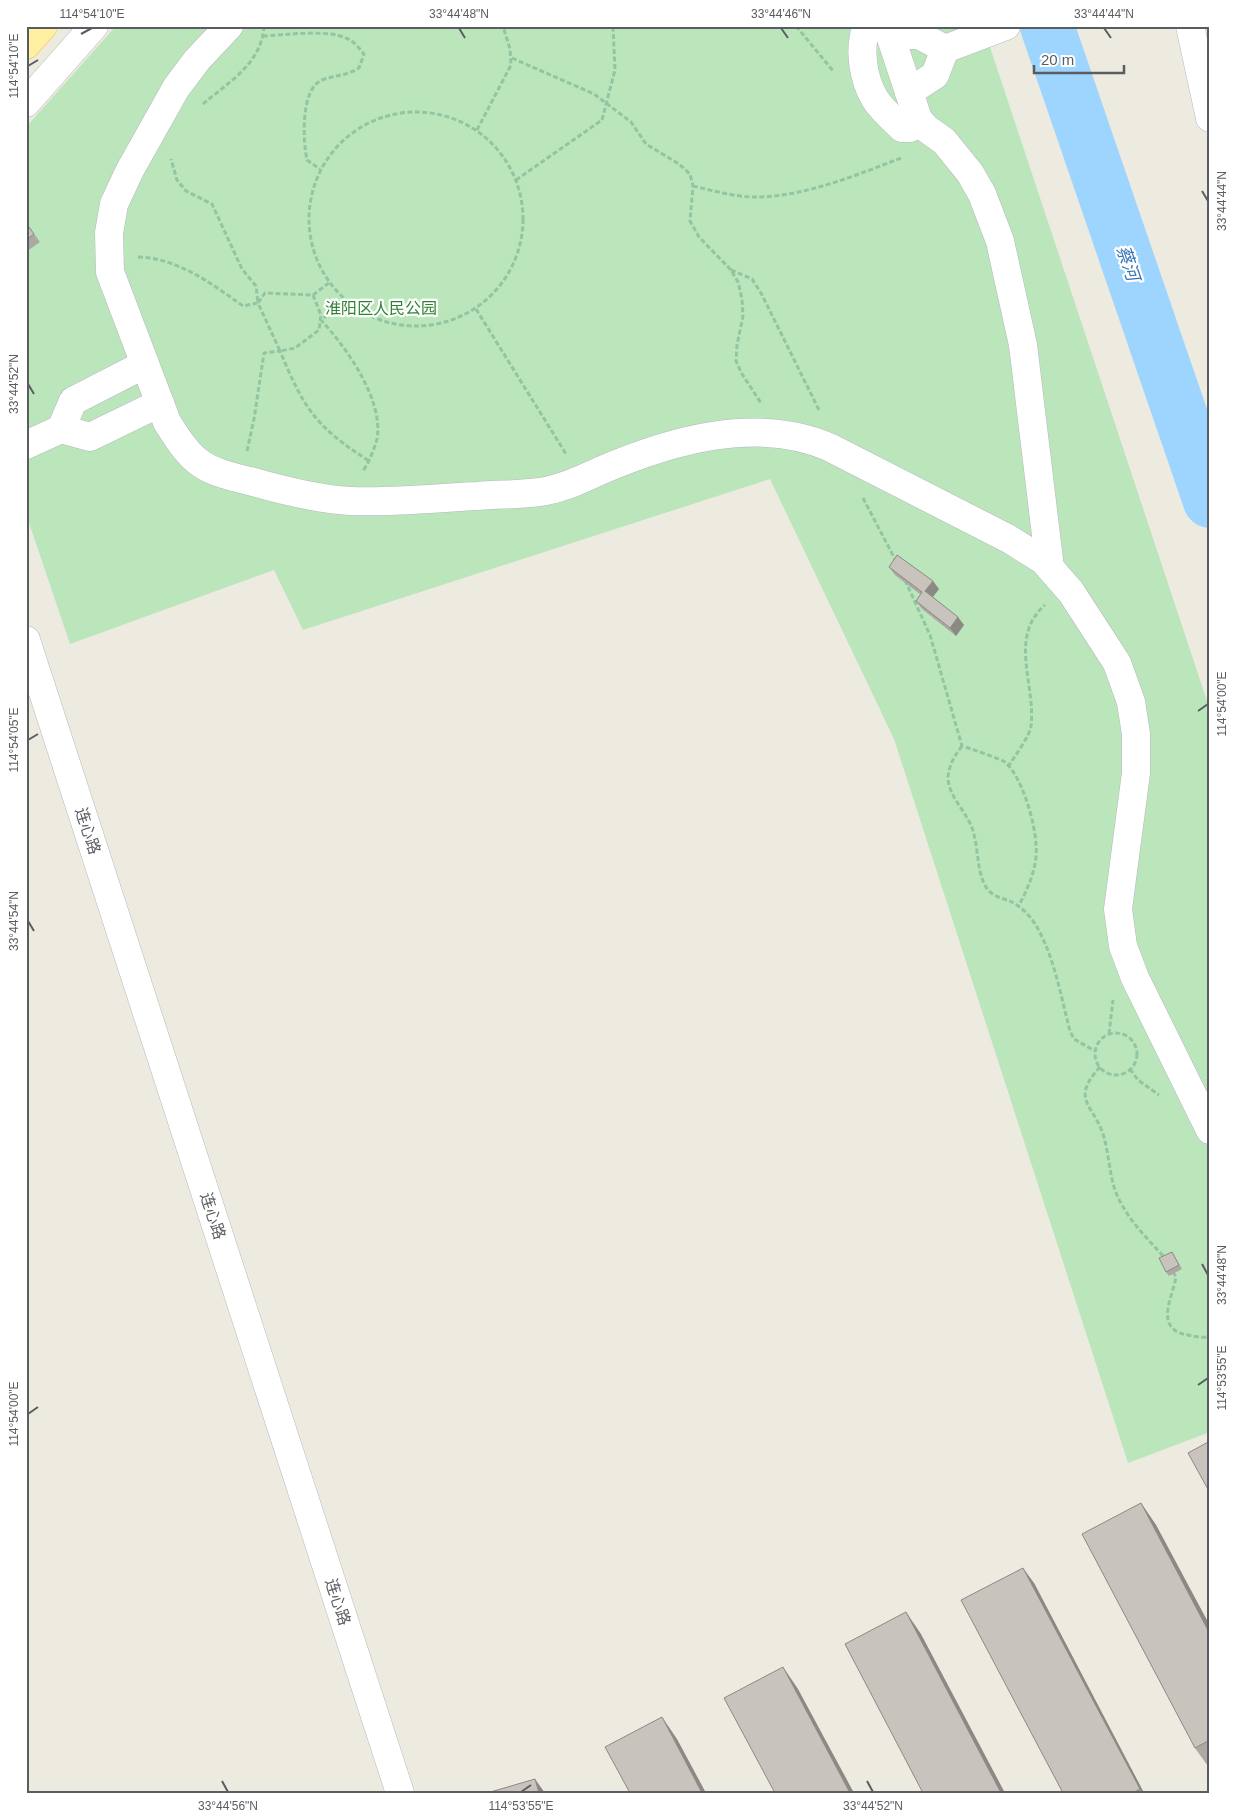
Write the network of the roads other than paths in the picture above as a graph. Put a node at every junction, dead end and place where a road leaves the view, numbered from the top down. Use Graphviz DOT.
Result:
graph roads {
  1 [pos="43,26"];
  2 [pos="94,26"];
  3 [pos="229,26"];
  4 [pos="1190,26"];
  5 [pos="1003,27"];
  6 [pos="881,29"];
  7 [pos="26,45"];
  8 [pos="945,49"];
  9 [pos="909,92"];
  10 [pos="26,103"];
  11 [pos="1210,118"];
  12 [pos="918,119"];
  13 [pos="145,364"];
  14 [pos="160,403"];
  15 [pos="61,429"];
  16 [pos="26,445"];
  17 [pos="1058,577"];
  18 [pos="26,640"];
  19 [pos="1210,1130"];
  20 [pos="400,1793"];
  1 -- 7 [label="main road"];
  2 -- 10 [label="street"];
  3 -- 13 [label="street"];
  4 -- 11 [label="street"];
  5 -- 8 [label="street"];
  6 -- 8 [label="street"];
  6 -- 9 [label="street"];
  6 -- 12 [label="street"];
  8 -- 9 [label="street"];
  9 -- 12 [label="street"];
  12 -- 17 [label="street"];
  13 -- 14 [label="street"];
  13 -- 15 [label="street"];
  14 -- 15 [label="street"];
  14 -- 17 [label="street"];
  15 -- 16 [label="street"];
  17 -- 19 [label="street"];
  18 -- 20 [label="street, 连心路"];
}
